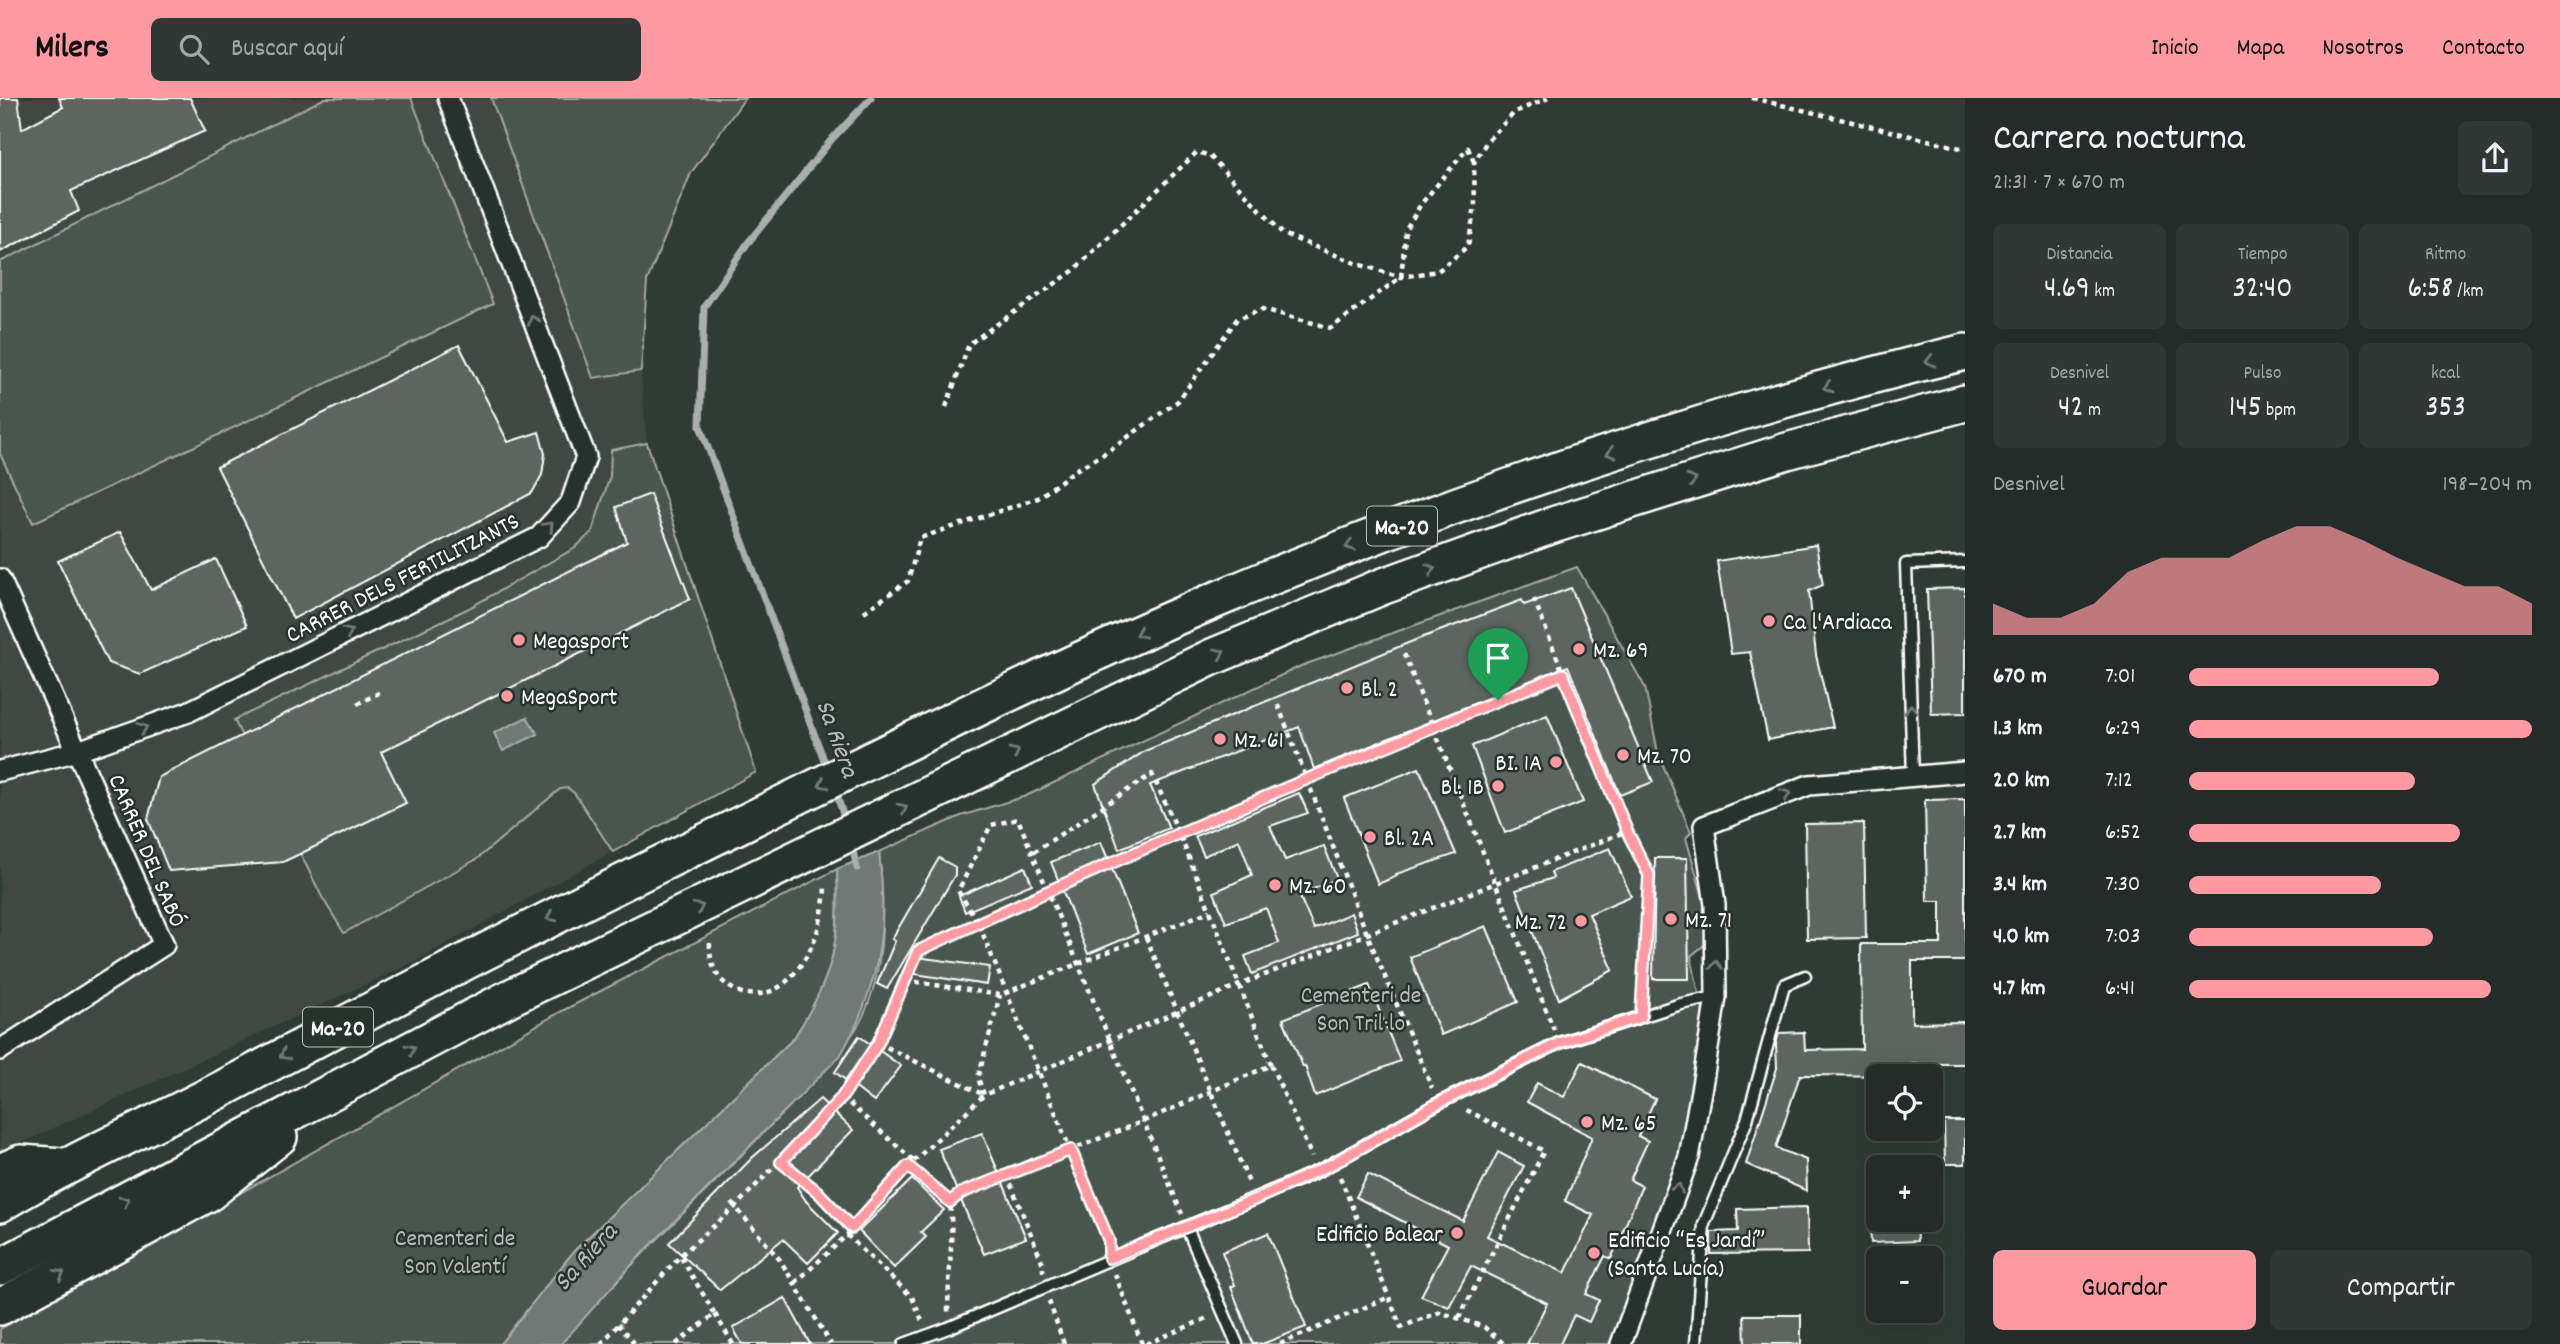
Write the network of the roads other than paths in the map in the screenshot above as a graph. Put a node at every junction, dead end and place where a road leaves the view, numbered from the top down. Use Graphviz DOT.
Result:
graph roads {
  1 [pos="448,98"];
  2 [pos="1965,352"];
  3 [pos="1965,403"];
  4 [pos="1965,562"];
  5 [pos="0,579"];
  6 [pos="78,751"];
  7 [pos="0,771"];
  8 [pos="1965,772"];
  9 [pos="1913,777"];
  10 [pos="1805,976"];
  11 [pos="1717,997"];
  12 [pos="0,1049"];
  13 [pos="351,1080"];
  14 [pos="62,1166"];
  15 [pos="0,1172"];
  16 [pos="0,1203"];
  17 [pos="1187,1228"];
  18 [pos="0,1267"];
  19 [pos="0,1307"];
  20 [pos="904,1344"];
  21 [pos="1237,1344"];
  22 [pos="1621,1344"];
  23 [pos="1696,1344"];
  6 -- 1 [label="street, CARRER DELS FERTILITZANTS, one-way"];
  2 -- 14 [label="highway, Ma-20, one-way"];
  13 -- 3 [label="highway, Ma-20, one-way"];
  9 -- 4 [label="lane, one-way"];
  5 -- 6 [label="street"];
  6 -- 7 [label="street, CARRER DELS FERTILITZANTS"];
  6 -- 12 [label="street, CARRER DEL SABÓ"];
  8 -- 9 [label="street"];
  11 -- 9 [label="street, one-way"];
  10 -- 23 [label="lane"];
  11 -- 17 [label="lane"];
  22 -- 11 [label="street, one-way"];
  18 -- 13 [label="highway, Ma-20, one-way"];
  19 -- 13 [label="highway, one-way"];
  14 -- 15 [label="highway"];
  14 -- 16 [label="highway, Ma-20"];
  17 -- 20 [label="lane"];
  17 -- 21 [label="lane"];
}
